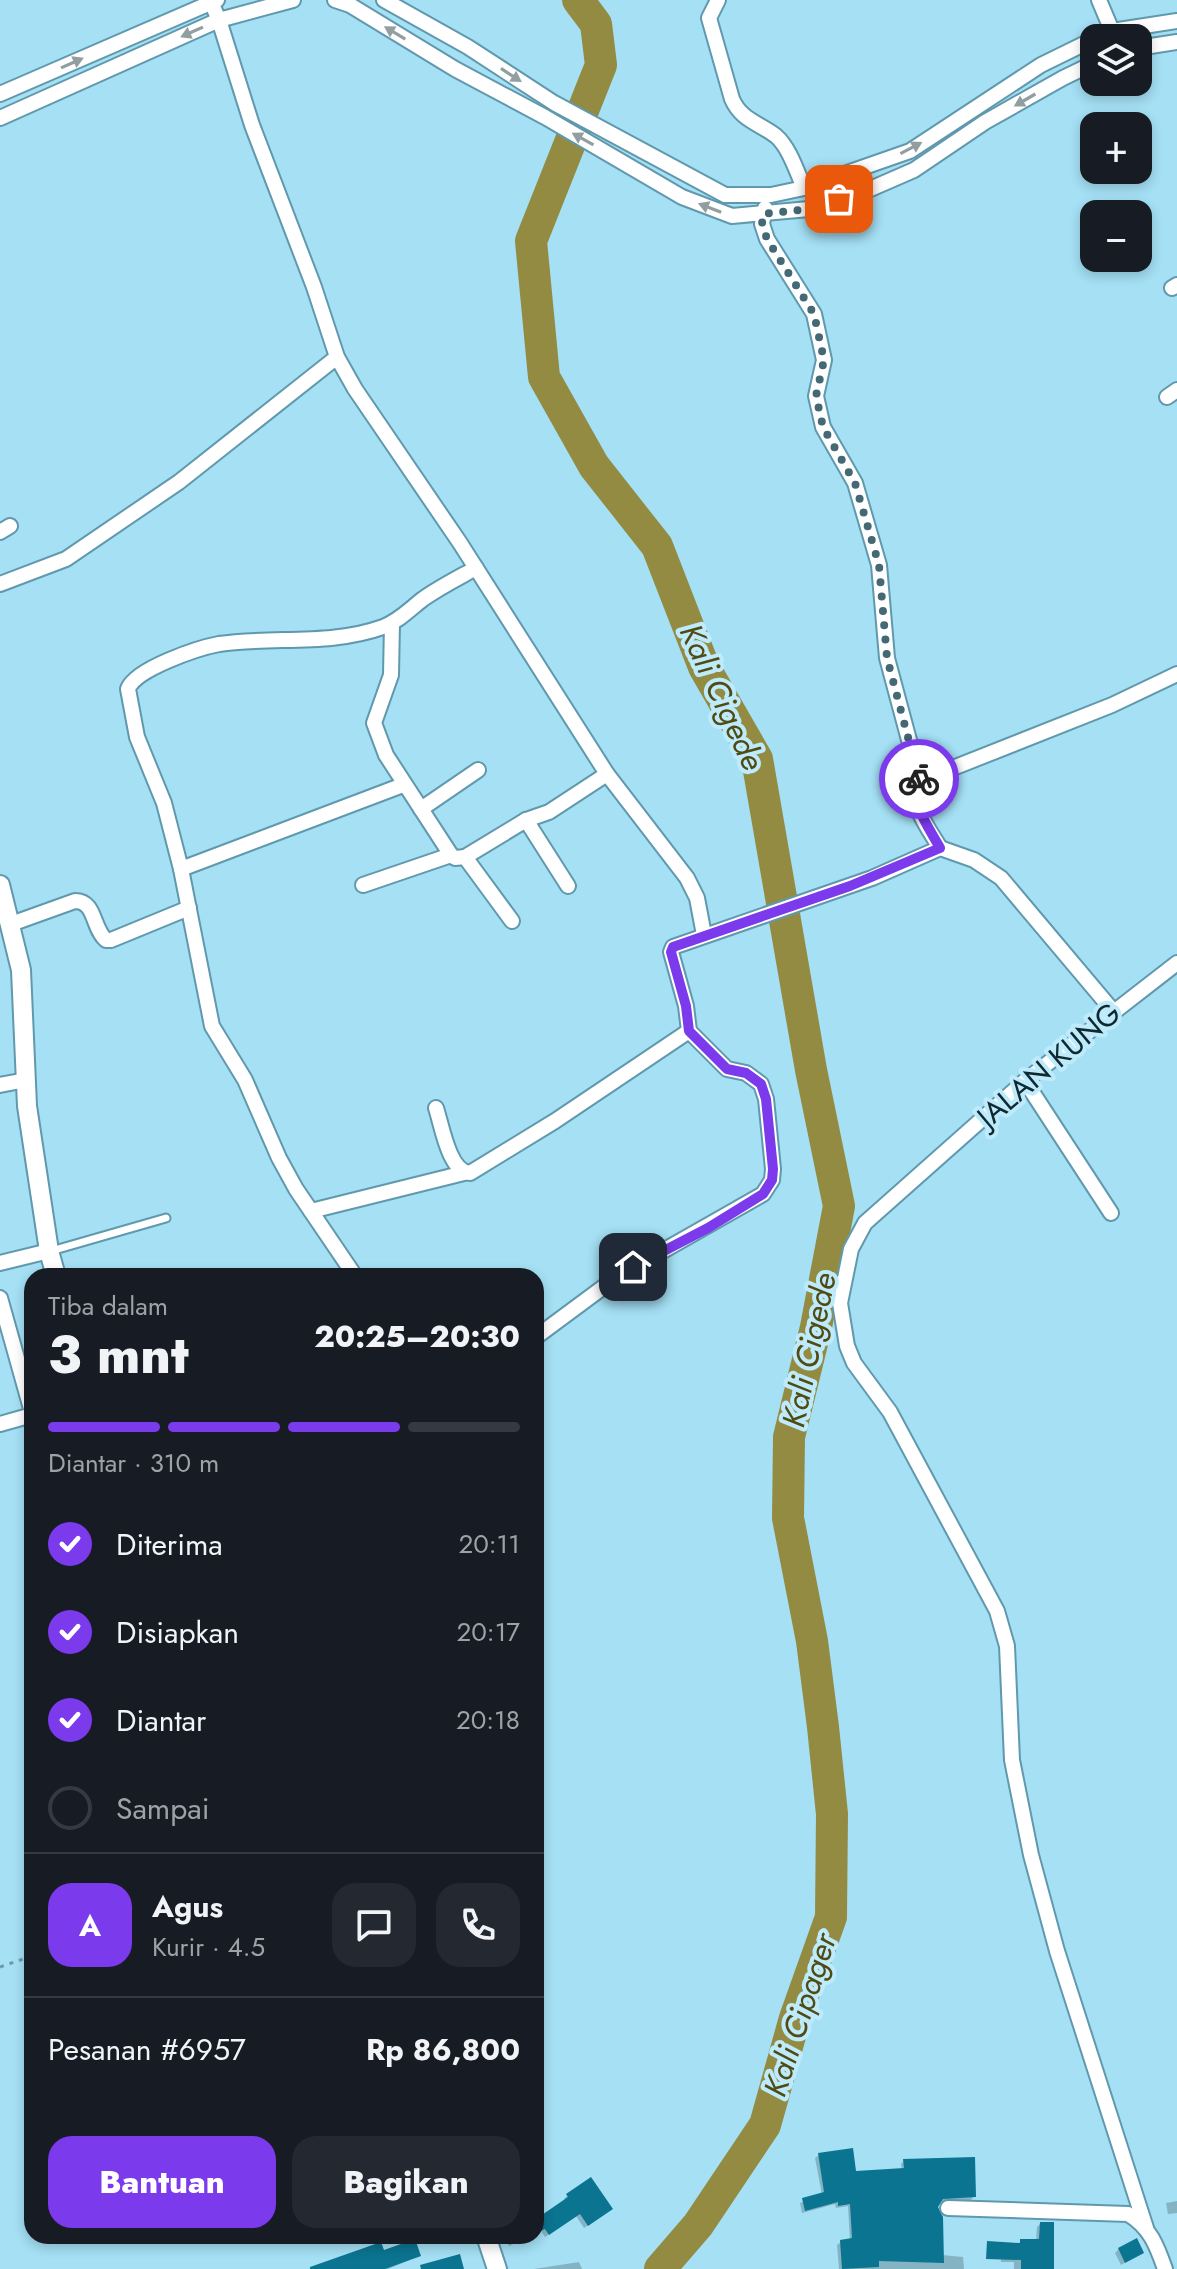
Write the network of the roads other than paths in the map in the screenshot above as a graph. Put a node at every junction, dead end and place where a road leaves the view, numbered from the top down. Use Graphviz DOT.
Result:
graph roads {
  1 [pos="293,0"];
  2 [pos="335,0"];
  3 [pos="384,0"];
  4 [pos="718,0"];
  5 [pos="1099,0"];
  6 [pos="213,1"];
  7 [pos="219,20"];
  8 [pos="1177,21"];
  9 [pos="1109,24"];
  10 [pos="1152,27"];
  11 [pos="1177,42"];
  12 [pos="1152,46"];
  13 [pos="1080,47"];
  14 [pos="1080,70"];
  15 [pos="0,94"];
  16 [pos="0,118"];
  17 [pos="804,188"];
  18 [pos="771,195"];
  19 [pos="763,214"];
  20 [pos="337,357"];
  21 [pos="476,568"];
  22 [pos="0,584"];
  23 [pos="392,623"];
  24 [pos="1177,674"];
  25 [pos="478,770"];
  26 [pos="607,774"];
  27 [pos="920,781"];
  28 [pos="403,785"];
  29 [pos="421,809"];
  30 [pos="526,820"];
  31 [pos="940,848"];
  32 [pos="458,856"];
  33 [pos="181,869"];
  34 [pos="0,885"];
  35 [pos="363,885"];
  36 [pos="568,886"];
  37 [pos="3,905"];
  38 [pos="189,908"];
  39 [pos="512,921"];
  40 [pos="11,924"];
  41 [pos="704,935"];
  42 [pos="1177,963"];
  43 [pos="1113,1011"];
  44 [pos="689,1031"];
  45 [pos="26,1080"];
  46 [pos="1025,1081"];
  47 [pos="0,1085"];
  48 [pos="436,1108"];
  49 [pos="464,1173"];
  50 [pos="311,1211"];
  51 [pos="1111,1213"];
  52 [pos="166,1218"];
  53 [pos="49,1251"];
  54 [pos="0,1263"];
  55 [pos="54,1268"];
  56 [pos="350,1268"];
  57 [pos="0,1298"];
  58 [pos="544,1331"];
  59 [pos="5,1338"];
  60 [pos="24,1391"];
  61 [pos="24,1416"];
  62 [pos="0,1424"];
  63 [pos="948,2208"];
  64 [pos="1146,2228"];
  65 [pos="489,2244"];
  66 [pos="497,2269"];
  67 [pos="1165,2269"];
  1 -- 7 [label="street"];
  19 -- 2 [label="street, one-way"];
  3 -- 18 [label="street, one-way"];
  4 -- 17 [label="street"];
  5 -- 9 [label="street"];
  6 -- 7 [label="street"];
  15 -- 6 [label="street, one-way"];
  7 -- 16 [label="street, one-way"];
  7 -- 20 [label="street"];
  8 -- 10 [label="street"];
  11 -- 12 [label="street"];
  17 -- 13 [label="street, one-way"];
  14 -- 19 [label="street, one-way"];
  17 -- 18 [label="street"];
  18 -- 19 [label="street"];
  19 -- 27 [label="street"];
  20 -- 21 [label="street"];
  20 -- 22 [label="street"];
  21 -- 23 [label="street"];
  21 -- 26 [label="street"];
  23 -- 28 [label="street"];
  23 -- 33 [label="street"];
  24 -- 27 [label="street"];
  25 -- 29 [label="street"];
  26 -- 30 [label="street"];
  26 -- 41 [label="street"];
  27 -- 31 [label="street"];
  28 -- 29 [label="street"];
  28 -- 33 [label="street"];
  29 -- 32 [label="street"];
  30 -- 32 [label="street"];
  30 -- 36 [label="street"];
  31 -- 41 [label="street"];
  31 -- 43 [label="street"];
  32 -- 35 [label="street"];
  32 -- 39 [label="street"];
  33 -- 38 [label="street"];
  34 -- 37 [label="street"];
  37 -- 40 [label="street"];
  38 -- 40 [label="street"];
  38 -- 50 [label="street"];
  40 -- 45 [label="street"];
  41 -- 44 [label="street"];
  42 -- 43 [label="street, JALAN KUNG"];
  43 -- 46 [label="street, JALAN KUNG"];
  44 -- 49 [label="street"];
  44 -- 58 [label="street"];
  45 -- 47 [label="street"];
  45 -- 53 [label="street"];
  46 -- 51 [label="street"];
  46 -- 64 [label="street, JALAN KUNG"];
  48 -- 49 [label="street"];
  49 -- 50 [label="street"];
  50 -- 56 [label="street"];
  52 -- 53 [label="lane"];
  53 -- 54 [label="street"];
  53 -- 55 [label="street"];
  57 -- 59 [label="street"];
  59 -- 60 [label="street"];
  61 -- 62 [label="street"];
  63 -- 64 [label="street"];
  64 -- 67 [label="street, JALAN KUNG"];
  65 -- 66 [label="street"];
}
